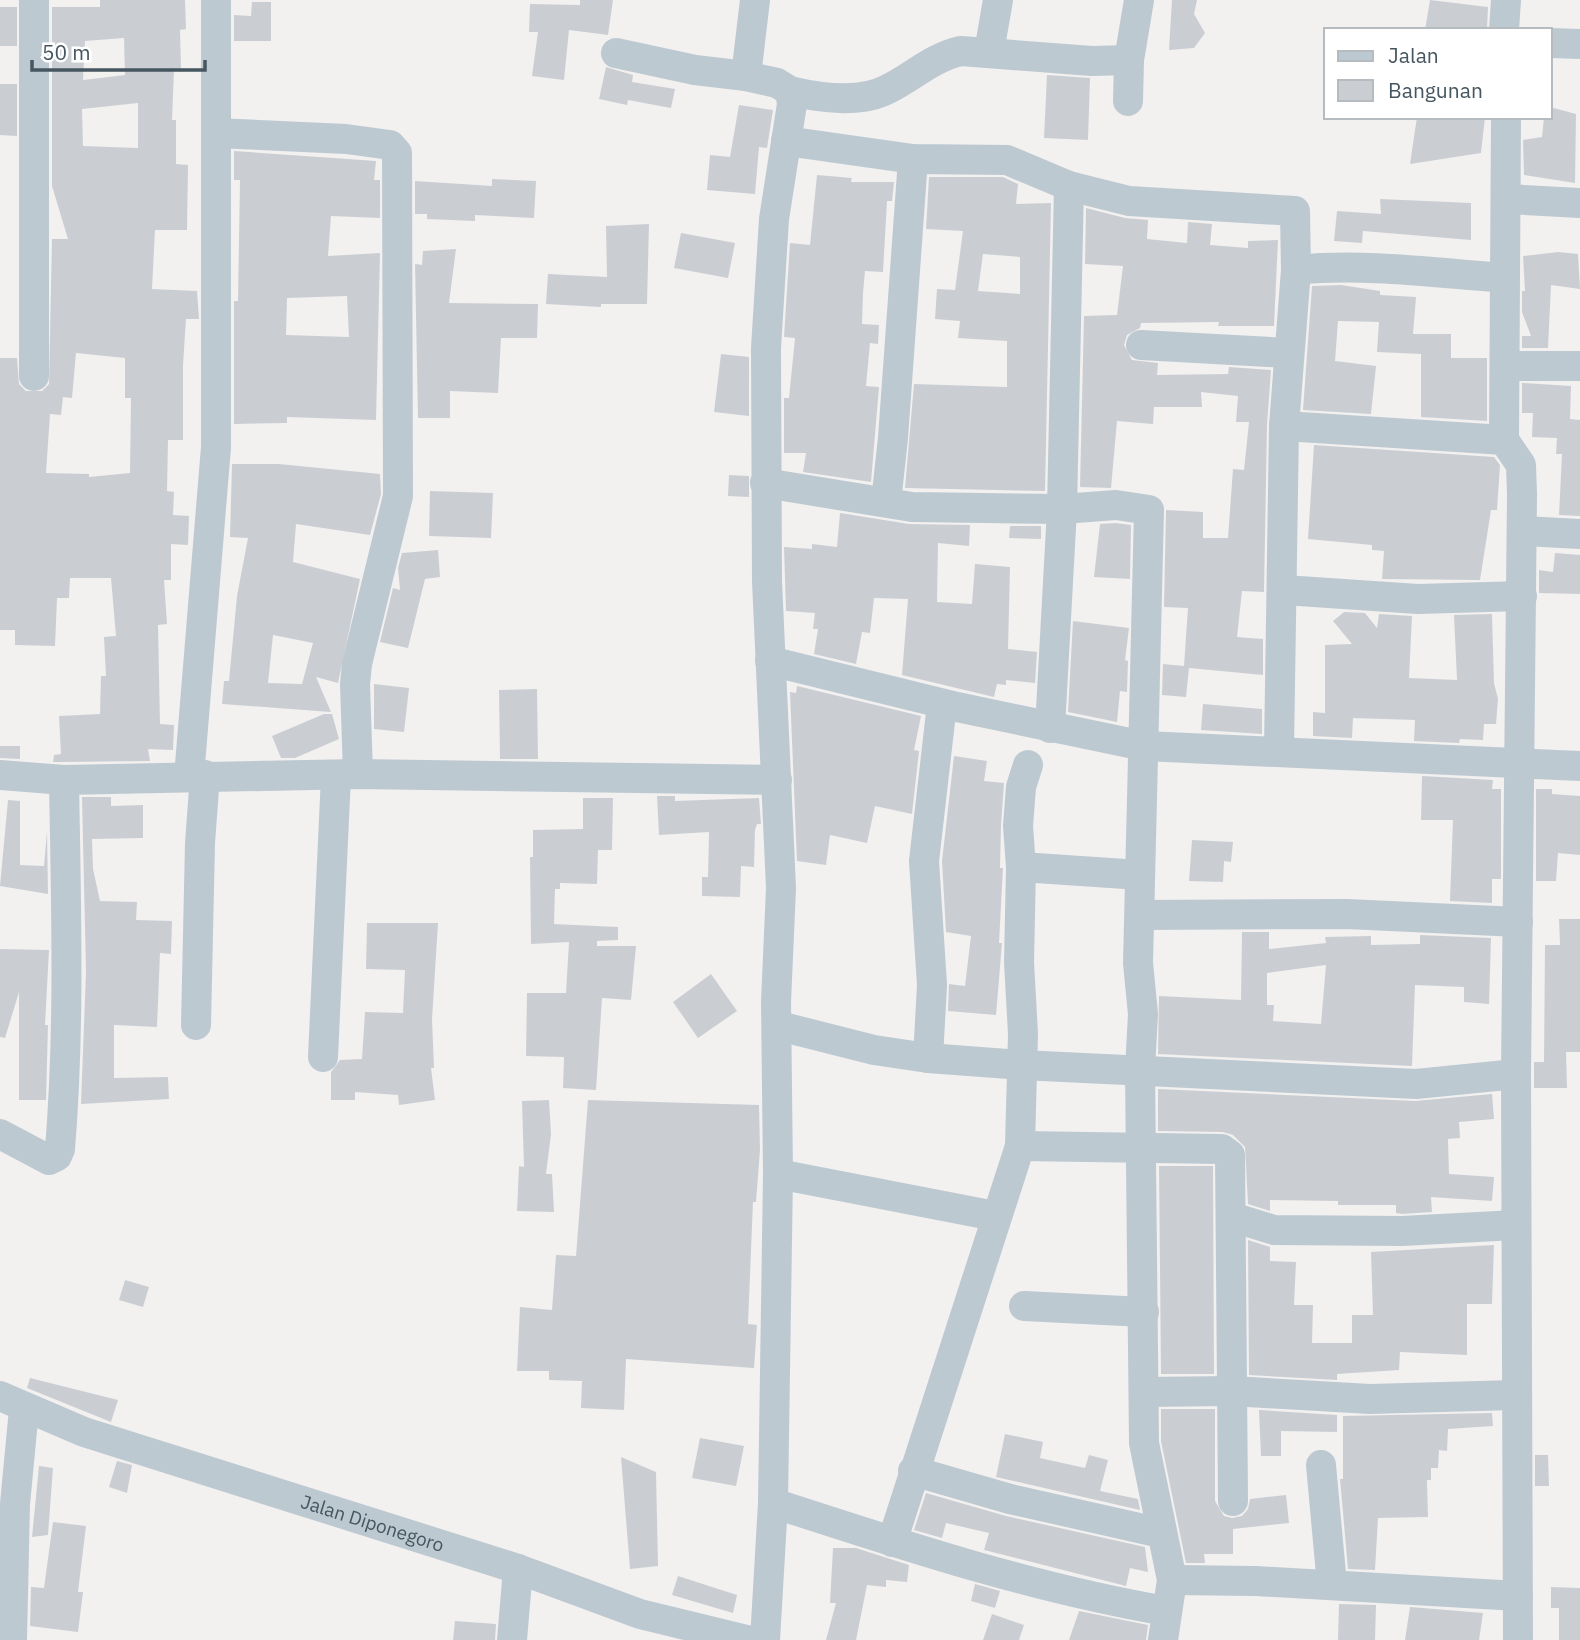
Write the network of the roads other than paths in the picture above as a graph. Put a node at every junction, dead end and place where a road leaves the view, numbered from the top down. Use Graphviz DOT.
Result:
graph roads {
  1 [pos="34,0"];
  2 [pos="216,0"];
  3 [pos="755,0"];
  4 [pos="998,0"];
  5 [pos="1139,0"];
  6 [pos="1506,0"];
  7 [pos="1504,28"];
  8 [pos="1552,43"];
  9 [pos="1580,44"];
  10 [pos="616,52"];
  11 [pos="989,52"];
  12 [pos="1129,60"];
  13 [pos="746,76"];
  14 [pos="790,91"];
  15 [pos="1128,101"];
  16 [pos="1506,119"];
  17 [pos="216,133"];
  18 [pos="786,141"];
  19 [pos="913,159"];
  20 [pos="1069,187"];
  21 [pos="1506,200"];
  22 [pos="1580,203"];
  23 [pos="1296,270"];
  24 [pos="1505,278"];
  25 [pos="1141,345"];
  26 [pos="1288,353"];
  27 [pos="1505,366"];
  28 [pos="1580,366"];
  29 [pos="34,376"];
  30 [pos="1284,426"];
  31 [pos="1504,440"];
  32 [pos="765,483"];
  33 [pos="886,502"];
  34 [pos="1062,509"];
  35 [pos="1522,531"];
  36 [pos="1580,534"];
  37 [pos="1284,590"];
  38 [pos="1522,596"];
  39 [pos="770,661"];
  40 [pos="942,704"];
  41 [pos="1050,727"];
  42 [pos="1143,746"];
  43 [pos="1279,750"];
  44 [pos="1517,764"];
  45 [pos="1028,765"];
  46 [pos="1580,766"];
  47 [pos="0,775"];
  48 [pos="347,775"];
  49 [pos="197,776"];
  50 [pos="64,780"];
  51 [pos="777,780"];
  52 [pos="1021,867"];
  53 [pos="1140,875"];
  54 [pos="1140,915"];
  55 [pos="1518,922"];
  56 [pos="196,1025"];
  57 [pos="779,1026"];
  58 [pos="323,1057"];
  59 [pos="928,1058"];
  60 [pos="1021,1065"];
  61 [pos="1140,1069"];
  62 [pos="1516,1074"];
  63 [pos="0,1134"];
  64 [pos="1020,1146"];
  65 [pos="1141,1148"];
  66 [pos="778,1174"];
  67 [pos="995,1216"];
  68 [pos="1232,1217"];
  69 [pos="1516,1225"];
  70 [pos="1024,1306"];
  71 [pos="1144,1312"];
  72 [pos="1231,1391"];
  73 [pos="1144,1392"];
  74 [pos="1516,1395"];
  75 [pos="12,1402"];
  76 [pos="1321,1465"];
  77 [pos="913,1471"];
  78 [pos="1233,1502"];
  79 [pos="773,1503"];
  80 [pos="1161,1533"];
  81 [pos="892,1542"];
  82 [pos="518,1569"];
  83 [pos="1172,1580"];
  84 [pos="1332,1585"];
  85 [pos="1518,1596"];
  86 [pos="1166,1611"];
  87 [pos="12,1640"];
  88 [pos="512,1640"];
  89 [pos="747,1640"];
  90 [pos="765,1640"];
  91 [pos="1163,1640"];
  92 [pos="1518,1640"];
  1 -- 29 [label="street"];
  2 -- 17 [label="street"];
  3 -- 13 [label="street"];
  4 -- 11 [label="street"];
  5 -- 12 [label="street"];
  6 -- 7 [label="street"];
  8 -- 9 [label="street"];
  10 -- 13 [label="street"];
  11 -- 12 [label="street"];
  11 -- 14 [label="street"];
  12 -- 15 [label="street"];
  13 -- 14 [label="street"];
  14 -- 18 [label="street"];
  16 -- 21 [label="street"];
  17 -- 48 [label="street"];
  17 -- 49 [label="street"];
  18 -- 19 [label="street"];
  18 -- 32 [label="street"];
  19 -- 20 [label="street"];
  19 -- 33 [label="street"];
  20 -- 23 [label="street"];
  20 -- 34 [label="street"];
  21 -- 22 [label="street"];
  21 -- 24 [label="street"];
  23 -- 24 [label="street"];
  23 -- 26 [label="street"];
  24 -- 27 [label="street"];
  25 -- 26 [label="street"];
  26 -- 30 [label="street"];
  27 -- 28 [label="street"];
  27 -- 31 [label="street"];
  30 -- 31 [label="street"];
  30 -- 37 [label="street"];
  31 -- 35 [label="street"];
  32 -- 33 [label="street"];
  32 -- 39 [label="street"];
  33 -- 34 [label="street"];
  34 -- 41 [label="street"];
  34 -- 42 [label="street"];
  35 -- 36 [label="street"];
  35 -- 38 [label="street"];
  37 -- 38 [label="street"];
  37 -- 43 [label="street"];
  38 -- 44 [label="street"];
  39 -- 40 [label="street"];
  39 -- 51 [label="street"];
  40 -- 41 [label="street"];
  40 -- 59 [label="street"];
  41 -- 42 [label="street"];
  42 -- 43 [label="street"];
  42 -- 53 [label="street"];
  43 -- 44 [label="street"];
  44 -- 46 [label="street"];
  44 -- 55 [label="street"];
  45 -- 52 [label="street"];
  47 -- 50 [label="street"];
  48 -- 49 [label="street"];
  48 -- 51 [label="street"];
  48 -- 58 [label="street"];
  49 -- 50 [label="street"];
  49 -- 56 [label="street"];
  50 -- 63 [label="street"];
  51 -- 57 [label="street"];
  52 -- 53 [label="street"];
  52 -- 60 [label="street"];
  53 -- 54 [label="street"];
  54 -- 55 [label="street"];
  54 -- 61 [label="street"];
  55 -- 62 [label="street"];
  57 -- 59 [label="street"];
  57 -- 66 [label="street"];
  59 -- 60 [label="street"];
  60 -- 61 [label="street"];
  60 -- 64 [label="street"];
  61 -- 62 [label="street"];
  61 -- 65 [label="street"];
  62 -- 69 [label="street"];
  64 -- 65 [label="street"];
  64 -- 67 [label="street"];
  65 -- 68 [label="street"];
  65 -- 71 [label="street"];
  66 -- 67 [label="street"];
  66 -- 79 [label="street"];
  67 -- 77 [label="street"];
  68 -- 69 [label="street"];
  68 -- 72 [label="street"];
  69 -- 74 [label="street"];
  70 -- 71 [label="street"];
  71 -- 73 [label="street"];
  72 -- 73 [label="street"];
  72 -- 74 [label="street"];
  72 -- 78 [label="street"];
  73 -- 80 [label="street"];
  74 -- 85 [label="street"];
  75 -- 82 [label="street, Jalan Diponegoro"];
  75 -- 87 [label="street"];
  76 -- 84 [label="street"];
  77 -- 80 [label="street"];
  77 -- 81 [label="street"];
  79 -- 81 [label="street"];
  79 -- 90 [label="street"];
  80 -- 83 [label="street"];
  81 -- 86 [label="street"];
  82 -- 88 [label="street"];
  82 -- 89 [label="street, Jalan Diponegoro"];
  83 -- 84 [label="street"];
  83 -- 86 [label="street"];
  84 -- 85 [label="street"];
  85 -- 92 [label="street"];
  86 -- 91 [label="street"];
}
